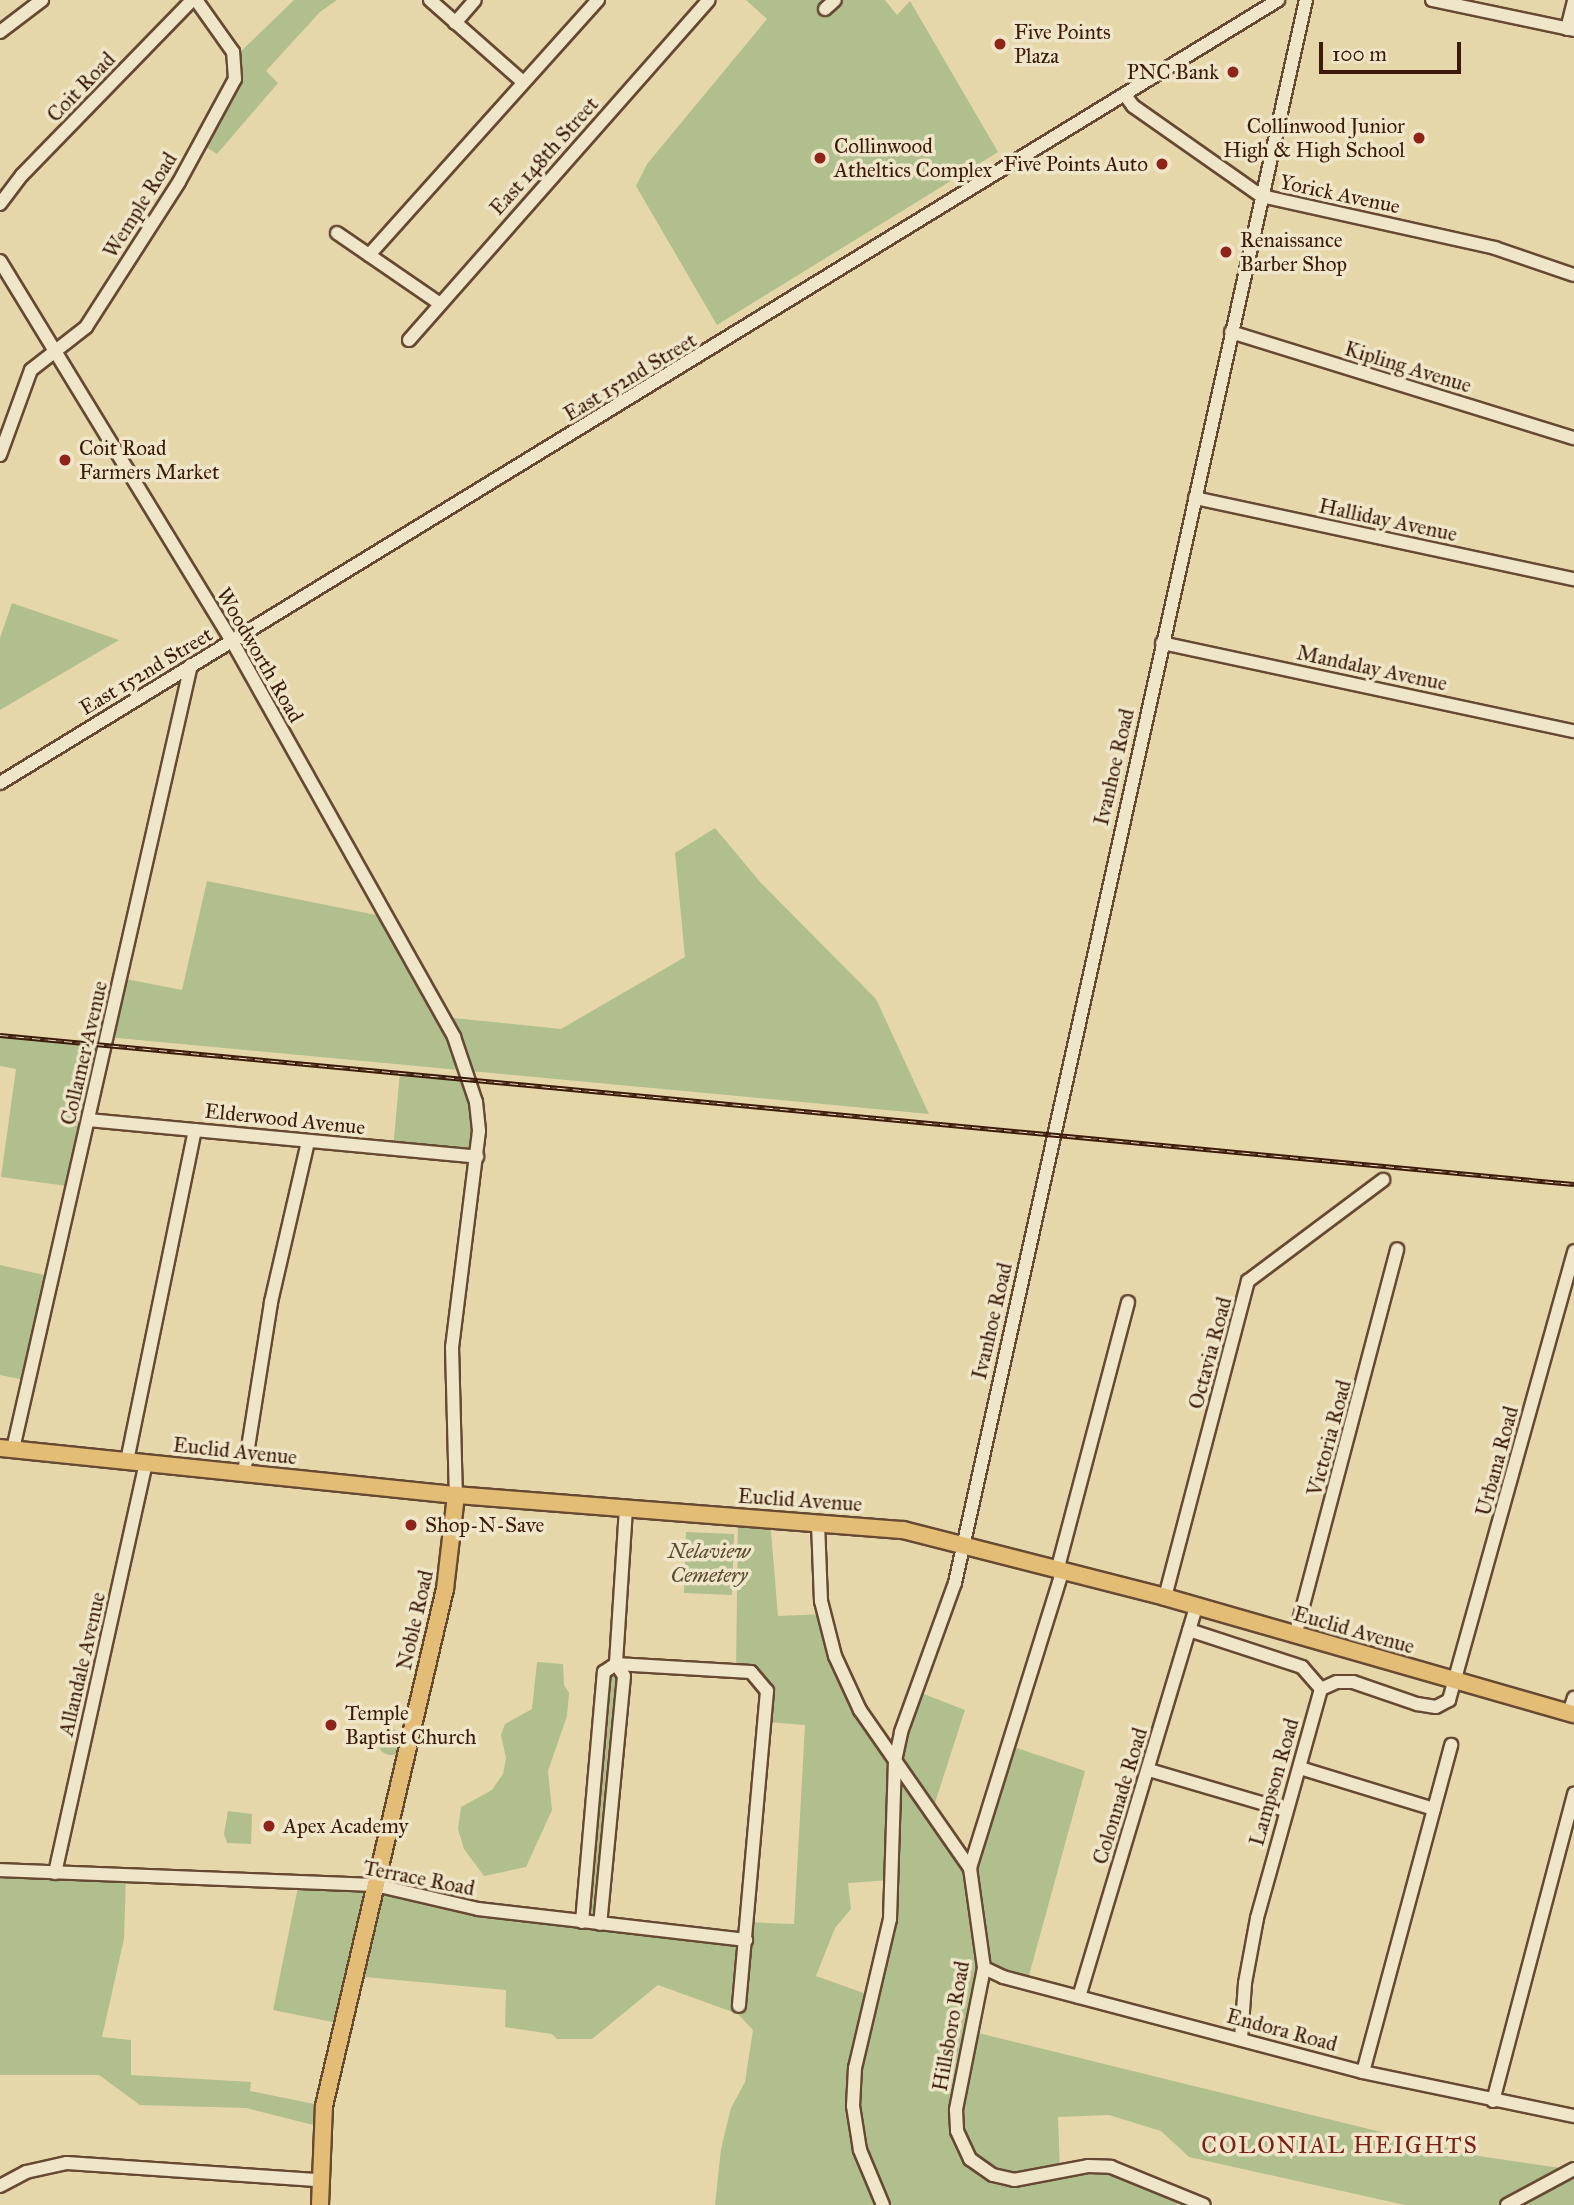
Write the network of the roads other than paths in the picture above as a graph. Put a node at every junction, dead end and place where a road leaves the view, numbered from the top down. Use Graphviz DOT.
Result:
graph roads {
  1 [pos="41,0"];
  2 [pos="194,0"];
  3 [pos="430,0"];
  4 [pos="475,0"];
  5 [pos="598,0"];
  6 [pos="709,0"];
  7 [pos="1278,0"];
  8 [pos="1306,0"];
  9 [pos="1432,0"];
  10 [pos="1574,0"];
  11 [pos="454,23"];
  12 [pos="1570,29"];
  13 [pos="0,32"];
  14 [pos="523,82"];
  15 [pos="1125,95"];
  16 [pos="1261,196"];
  17 [pos="0,204"];
  18 [pos="337,233"];
  19 [pos="369,255"];
  20 [pos="0,261"];
  21 [pos="1574,275"];
  22 [pos="439,303"];
  23 [pos="1231,332"];
  24 [pos="409,340"];
  25 [pos="54,352"];
  26 [pos="1574,438"];
  27 [pos="0,456"];
  28 [pos="1195,498"];
  29 [pos="1574,579"];
  30 [pos="232,642"];
  31 [pos="1162,643"];
  32 [pos="191,666"];
  33 [pos="1574,731"];
  34 [pos="0,783"];
  35 [pos="469,1078"];
  36 [pos="89,1120"];
  37 [pos="195,1130"];
  38 [pos="308,1142"];
  39 [pos="477,1157"];
  40 [pos="1383,1180"];
  41 [pos="1397,1249"];
  42 [pos="1574,1251"];
  43 [pos="1128,1302"];
  44 [pos="7,1449"];
  45 [pos="127,1461"];
  46 [pos="146,1463"];
  47 [pos="244,1473"];
  48 [pos="456,1495"];
  49 [pos="626,1508"];
  50 [pos="818,1523"];
  51 [pos="962,1545"];
  52 [pos="1059,1572"];
  53 [pos="1164,1597"];
  54 [pos="1196,1606"];
  55 [pos="1189,1630"];
  56 [pos="1295,1636"];
  57 [pos="616,1664"];
  58 [pos="1458,1682"];
  59 [pos="1321,1689"];
  60 [pos="1572,1708"];
  61 [pos="1451,1745"];
  62 [pos="895,1762"];
  63 [pos="1300,1768"];
  64 [pos="1149,1770"];
  65 [pos="594,1782"];
  66 [pos="614,1784"];
  67 [pos="1574,1794"];
  68 [pos="1434,1809"];
  69 [pos="1285,1810"];
  70 [pos="970,1868"];
  71 [pos="0,1870"];
  72 [pos="55,1873"];
  73 [pos="375,1885"];
  74 [pos="582,1922"];
  75 [pos="600,1924"];
  76 [pos="746,1940"];
  77 [pos="984,1968"];
  78 [pos="1079,1997"];
  79 [pos="739,2006"];
  80 [pos="1241,2039"];
  81 [pos="1363,2073"];
  82 [pos="1493,2101"];
  83 [pos="1574,2116"];
  84 [pos="1574,2169"];
  85 [pos="319,2180"];
  86 [pos="0,2186"];
  87 [pos="1178,2200"];
  88 [pos="320,2205"];
  89 [pos="883,2205"];
  90 [pos="1204,2205"];
  91 [pos="1507,2205"];
  1 -- 13 [label="street"];
  2 -- 17 [label="street, Coit Road"];
  2 -- 25 [label="street, Wemple Road"];
  3 -- 11 [label="street"];
  4 -- 11 [label="street"];
  5 -- 14 [label="street"];
  6 -- 22 [label="street, East 148th Street"];
  7 -- 15 [label="street, East 152nd Street"];
  8 -- 16 [label="street, Ivanhoe Road"];
  9 -- 12 [label="street"];
  10 -- 12 [label="street"];
  11 -- 14 [label="street"];
  14 -- 19 [label="street"];
  15 -- 16 [label="street, Yorick Avenue"];
  15 -- 30 [label="street, East 152nd Street"];
  16 -- 21 [label="street, Yorick Avenue"];
  16 -- 23 [label="street, Ivanhoe Road"];
  18 -- 19 [label="street"];
  19 -- 22 [label="street"];
  20 -- 25 [label="street, Woodworth Road"];
  22 -- 24 [label="street, East 148th Street"];
  23 -- 26 [label="street, Kipling Avenue"];
  23 -- 28 [label="street, Ivanhoe Road"];
  25 -- 27 [label="street, Wemple Road"];
  25 -- 30 [label="street, Woodworth Road"];
  28 -- 29 [label="street, Halliday Avenue"];
  28 -- 31 [label="street, Ivanhoe Road"];
  30 -- 32 [label="street, East 152nd Street"];
  30 -- 35 [label="street, Woodworth Road"];
  31 -- 33 [label="street, Mandalay Avenue"];
  31 -- 51 [label="street, Ivanhoe Road"];
  32 -- 34 [label="street, East 152nd Street"];
  32 -- 36 [label="street, Collamer Avenue"];
  35 -- 39 [label="street, Noble Road"];
  36 -- 37 [label="street, Elderwood Avenue"];
  36 -- 44 [label="street, Collamer Avenue"];
  37 -- 38 [label="street, Elderwood Avenue"];
  37 -- 45 [label="street"];
  38 -- 39 [label="street, Elderwood Avenue"];
  38 -- 47 [label="street"];
  39 -- 48 [label="street, Noble Road"];
  40 -- 53 [label="street, Octavia Road"];
  41 -- 56 [label="street, Victoria Road"];
  42 -- 58 [label="street, Urbana Road"];
  43 -- 52 [label="street"];
  44 -- 45 [label="main road, Euclid Avenue"];
  45 -- 46 [label="main road, Euclid Avenue"];
  46 -- 47 [label="main road, Euclid Avenue"];
  46 -- 72 [label="street, Allandale Avenue"];
  47 -- 48 [label="main road, Euclid Avenue"];
  48 -- 49 [label="main road, Euclid Avenue"];
  48 -- 73 [label="main road, Noble Road"];
  49 -- 50 [label="main road, Euclid Avenue"];
  49 -- 57 [label="street"];
  50 -- 51 [label="main road, Euclid Avenue"];
  50 -- 62 [label="street, Hillsboro Road"];
  51 -- 52 [label="main road, Euclid Avenue"];
  51 -- 62 [label="street, Ivanhoe Road"];
  52 -- 53 [label="main road, Euclid Avenue"];
  52 -- 70 [label="street"];
  53 -- 54 [label="main road, Euclid Avenue"];
  54 -- 55 [label="street, Colonnade Road"];
  54 -- 56 [label="main road, Euclid Avenue"];
  55 -- 59 [label="street"];
  55 -- 64 [label="street, Colonnade Road"];
  56 -- 58 [label="main road, Euclid Avenue"];
  57 -- 65 [label="street"];
  57 -- 66 [label="street"];
  57 -- 76 [label="street"];
  58 -- 59 [label="street"];
  58 -- 60 [label="main road, Euclid Avenue"];
  59 -- 63 [label="street, Lampson Road"];
  61 -- 68 [label="street"];
  62 -- 70 [label="street, Hillsboro Road"];
  62 -- 89 [label="street, Ivanhoe Road"];
  63 -- 68 [label="street"];
  63 -- 69 [label="street, Lampson Road"];
  64 -- 69 [label="street"];
  64 -- 78 [label="street, Colonnade Road"];
  65 -- 66 [label="street"];
  65 -- 74 [label="street"];
  66 -- 75 [label="street"];
  67 -- 82 [label="street"];
  68 -- 81 [label="street"];
  69 -- 80 [label="street, Lampson Road"];
  70 -- 77 [label="street, Hillsboro Road"];
  71 -- 72 [label="street, Terrace Road"];
  72 -- 73 [label="street, Terrace Road"];
  73 -- 74 [label="street, Terrace Road"];
  73 -- 85 [label="main road, Noble Road"];
  74 -- 75 [label="street, Terrace Road"];
  75 -- 76 [label="street, Terrace Road"];
  76 -- 79 [label="street"];
  77 -- 78 [label="street, Endora Road"];
  77 -- 87 [label="street, Hillsboro Road"];
  78 -- 80 [label="street, Endora Road"];
  80 -- 81 [label="street, Endora Road"];
  81 -- 82 [label="street, Endora Road"];
  82 -- 83 [label="street, Endora Road"];
  84 -- 91 [label="street"];
  85 -- 86 [label="street"];
  85 -- 88 [label="main road, Noble Road"];
  87 -- 90 [label="street, Hillsboro Road"];
}
